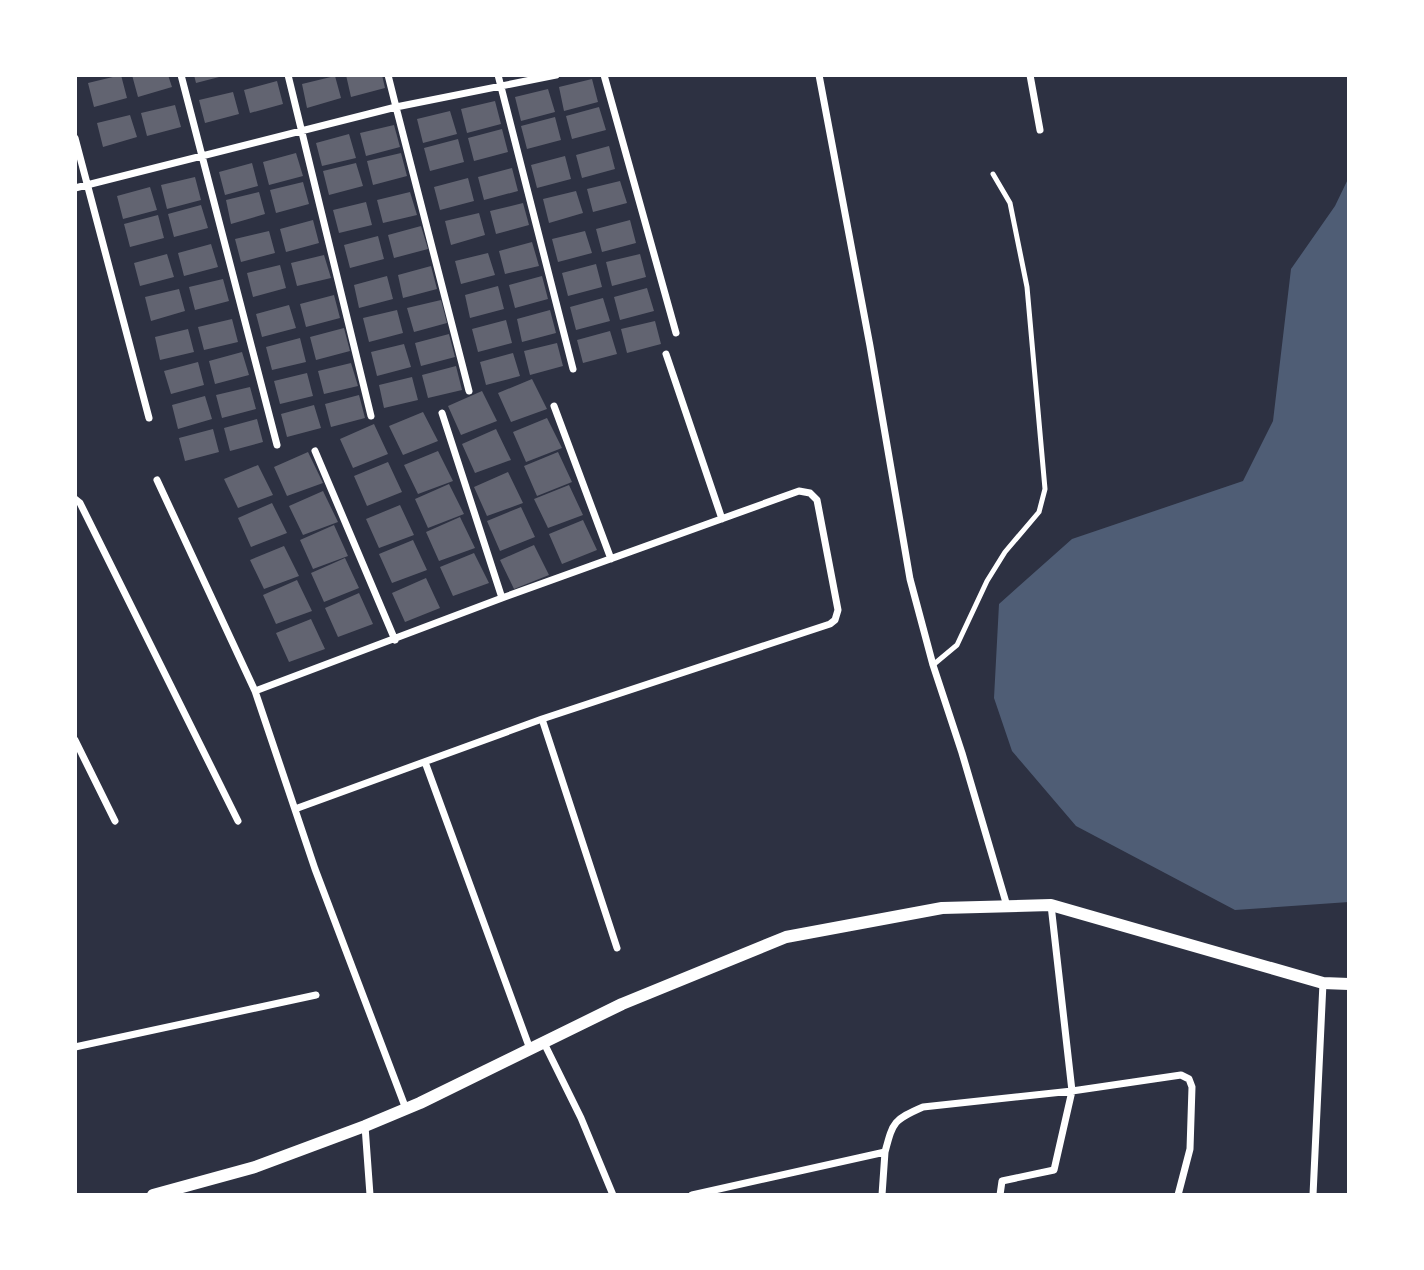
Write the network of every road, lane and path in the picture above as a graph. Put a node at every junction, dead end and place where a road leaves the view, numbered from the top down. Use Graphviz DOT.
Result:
graph roads {
  1 [pos="181,75"];
  2 [pos="288,75"];
  3 [pos="388,75"];
  4 [pos="498,75"];
  5 [pos="556,75"];
  6 [pos="604,75"];
  7 [pos="819,75"];
  8 [pos="1030,75"];
  9 [pos="500,86"];
  10 [pos="396,107"];
  11 [pos="1040,130"];
  12 [pos="301,131"];
  13 [pos="75,138"];
  14 [pos="200,156"];
  15 [pos="993,174"];
  16 [pos="87,184"];
  17 [pos="75,188"];
  18 [pos="676,333"];
  19 [pos="666,354"];
  20 [pos="573,369"];
  21 [pos="469,391"];
  22 [pos="554,405"];
  23 [pos="442,413"];
  24 [pos="371,416"];
  25 [pos="149,418"];
  26 [pos="277,445"];
  27 [pos="315,451"];
  28 [pos="157,480"];
  29 [pos="75,499"];
  30 [pos="722,519"];
  31 [pos="611,559"];
  32 [pos="502,598"];
  33 [pos="395,640"];
  34 [pos="933,666"];
  35 [pos="255,691"];
  36 [pos="542,719"];
  37 [pos="75,740"];
  38 [pos="425,762"];
  39 [pos="295,809"];
  40 [pos="115,821"];
  41 [pos="238,821"];
  42 [pos="1052,905"];
  43 [pos="1007,906"];
  44 [pos="617,947"];
  45 [pos="1323,983"];
  46 [pos="1349,984"];
  47 [pos="316,995"];
  48 [pos="544,1043"];
  49 [pos="75,1047"];
  50 [pos="530,1049"];
  51 [pos="1072,1091"];
  52 [pos="405,1109"];
  53 [pos="365,1126"];
  54 [pos="885,1152"];
  55 [pos="153,1195"];
  56 [pos="370,1195"];
  57 [pos="613,1195"];
  58 [pos="692,1195"];
  59 [pos="882,1195"];
  60 [pos="1000,1195"];
  61 [pos="1178,1195"];
  62 [pos="1313,1195"];
  1 -- 14 [label="street"];
  2 -- 12 [label="street"];
  3 -- 10 [label="street"];
  4 -- 9 [label="street"];
  5 -- 9 [label="street"];
  6 -- 18 [label="street"];
  7 -- 34 [label="street"];
  8 -- 11 [label="street"];
  9 -- 10 [label="street"];
  9 -- 20 [label="street"];
  10 -- 12 [label="street"];
  10 -- 21 [label="street"];
  12 -- 14 [label="street"];
  12 -- 24 [label="street"];
  13 -- 16 [label="street"];
  14 -- 16 [label="street"];
  14 -- 26 [label="street"];
  15 -- 34 [label="lane"];
  16 -- 17 [label="street"];
  16 -- 25 [label="street"];
  19 -- 30 [label="street"];
  22 -- 31 [label="street"];
  23 -- 32 [label="street"];
  27 -- 33 [label="street"];
  28 -- 35 [label="street"];
  29 -- 41 [label="street"];
  30 -- 31 [label="street"];
  30 -- 36 [label="street"];
  31 -- 32 [label="street"];
  32 -- 33 [label="street"];
  33 -- 35 [label="street"];
  34 -- 43 [label="street"];
  35 -- 39 [label="street"];
  36 -- 38 [label="street"];
  36 -- 44 [label="street"];
  37 -- 40 [label="street"];
  38 -- 39 [label="street"];
  38 -- 50 [label="street"];
  39 -- 52 [label="street"];
  42 -- 43 [label="street"];
  42 -- 45 [label="street"];
  42 -- 51 [label="street"];
  43 -- 48 [label="street"];
  45 -- 46 [label="street"];
  45 -- 62 [label="street"];
  47 -- 49 [label="street"];
  48 -- 50 [label="street"];
  48 -- 57 [label="street"];
  50 -- 52 [label="street"];
  51 -- 54 [label="street"];
  51 -- 60 [label="street"];
  51 -- 61 [label="street"];
  52 -- 53 [label="street"];
  53 -- 55 [label="street"];
  53 -- 56 [label="street"];
  54 -- 58 [label="street"];
  54 -- 59 [label="street"];
}
